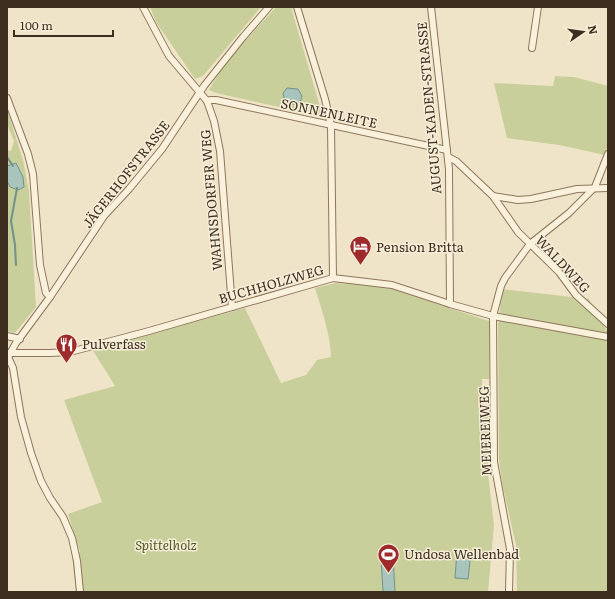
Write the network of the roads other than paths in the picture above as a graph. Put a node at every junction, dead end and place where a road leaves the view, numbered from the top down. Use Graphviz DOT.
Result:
graph roads {
  1 [pos="143,7"];
  2 [pos="269,7"];
  3 [pos="297,7"];
  4 [pos="431,7"];
  5 [pos="538,7"];
  6 [pos="532,48"];
  7 [pos="200,94"];
  8 [pos="7,98"];
  9 [pos="207,101"];
  10 [pos="331,125"];
  11 [pos="447,153"];
  12 [pos="608,154"];
  13 [pos="595,188"];
  14 [pos="608,188"];
  15 [pos="493,196"];
  16 [pos="530,244"];
  17 [pos="333,278"];
  18 [pos="50,297"];
  19 [pos="450,304"];
  20 [pos="232,307"];
  21 [pos="493,316"];
  22 [pos="608,324"];
  23 [pos="7,336"];
  24 [pos="608,337"];
  25 [pos="20,339"];
  26 [pos="8,356"];
  27 [pos="80,592"];
  28 [pos="509,592"];
  1 -- 7 [label="street"];
  2 -- 7 [label="street, JÄGERHOFSTRASSE"];
  3 -- 10 [label="street"];
  4 -- 11 [label="street, AUGUST-KADEN-STRASSE"];
  5 -- 6 [label="street"];
  7 -- 9 [label="street, WAHNSDORFER WEG"];
  7 -- 18 [label="street, JÄGERHOFSTRASSE"];
  8 -- 18 [label="street"];
  9 -- 10 [label="street, SONNENLEITE"];
  9 -- 20 [label="street, WAHNSDORFER WEG"];
  10 -- 11 [label="street, SONNENLEITE"];
  10 -- 17 [label="street"];
  11 -- 15 [label="street, SONNENLEITE"];
  11 -- 19 [label="street, AUGUST-KADEN-STRASSE"];
  12 -- 13 [label="street"];
  13 -- 14 [label="street"];
  13 -- 15 [label="street"];
  13 -- 16 [label="street, MEIEREIWEG"];
  15 -- 16 [label="street, WALDWEG"];
  16 -- 21 [label="street, MEIEREIWEG"];
  16 -- 22 [label="street, WALDWEG"];
  17 -- 19 [label="street, BUCHHOLZWEG"];
  17 -- 20 [label="street, BUCHHOLZWEG"];
  18 -- 25 [label="street, JÄGERHOFSTRASSE"];
  19 -- 21 [label="street, BUCHHOLZWEG"];
  20 -- 26 [label="street, BUCHHOLZWEG"];
  21 -- 24 [label="street, BUCHHOLZWEG"];
  21 -- 28 [label="street, MEIEREIWEG"];
  23 -- 25 [label="street"];
  25 -- 26 [label="street, JÄGERHOFSTRASSE"];
  26 -- 27 [label="street"];
}
